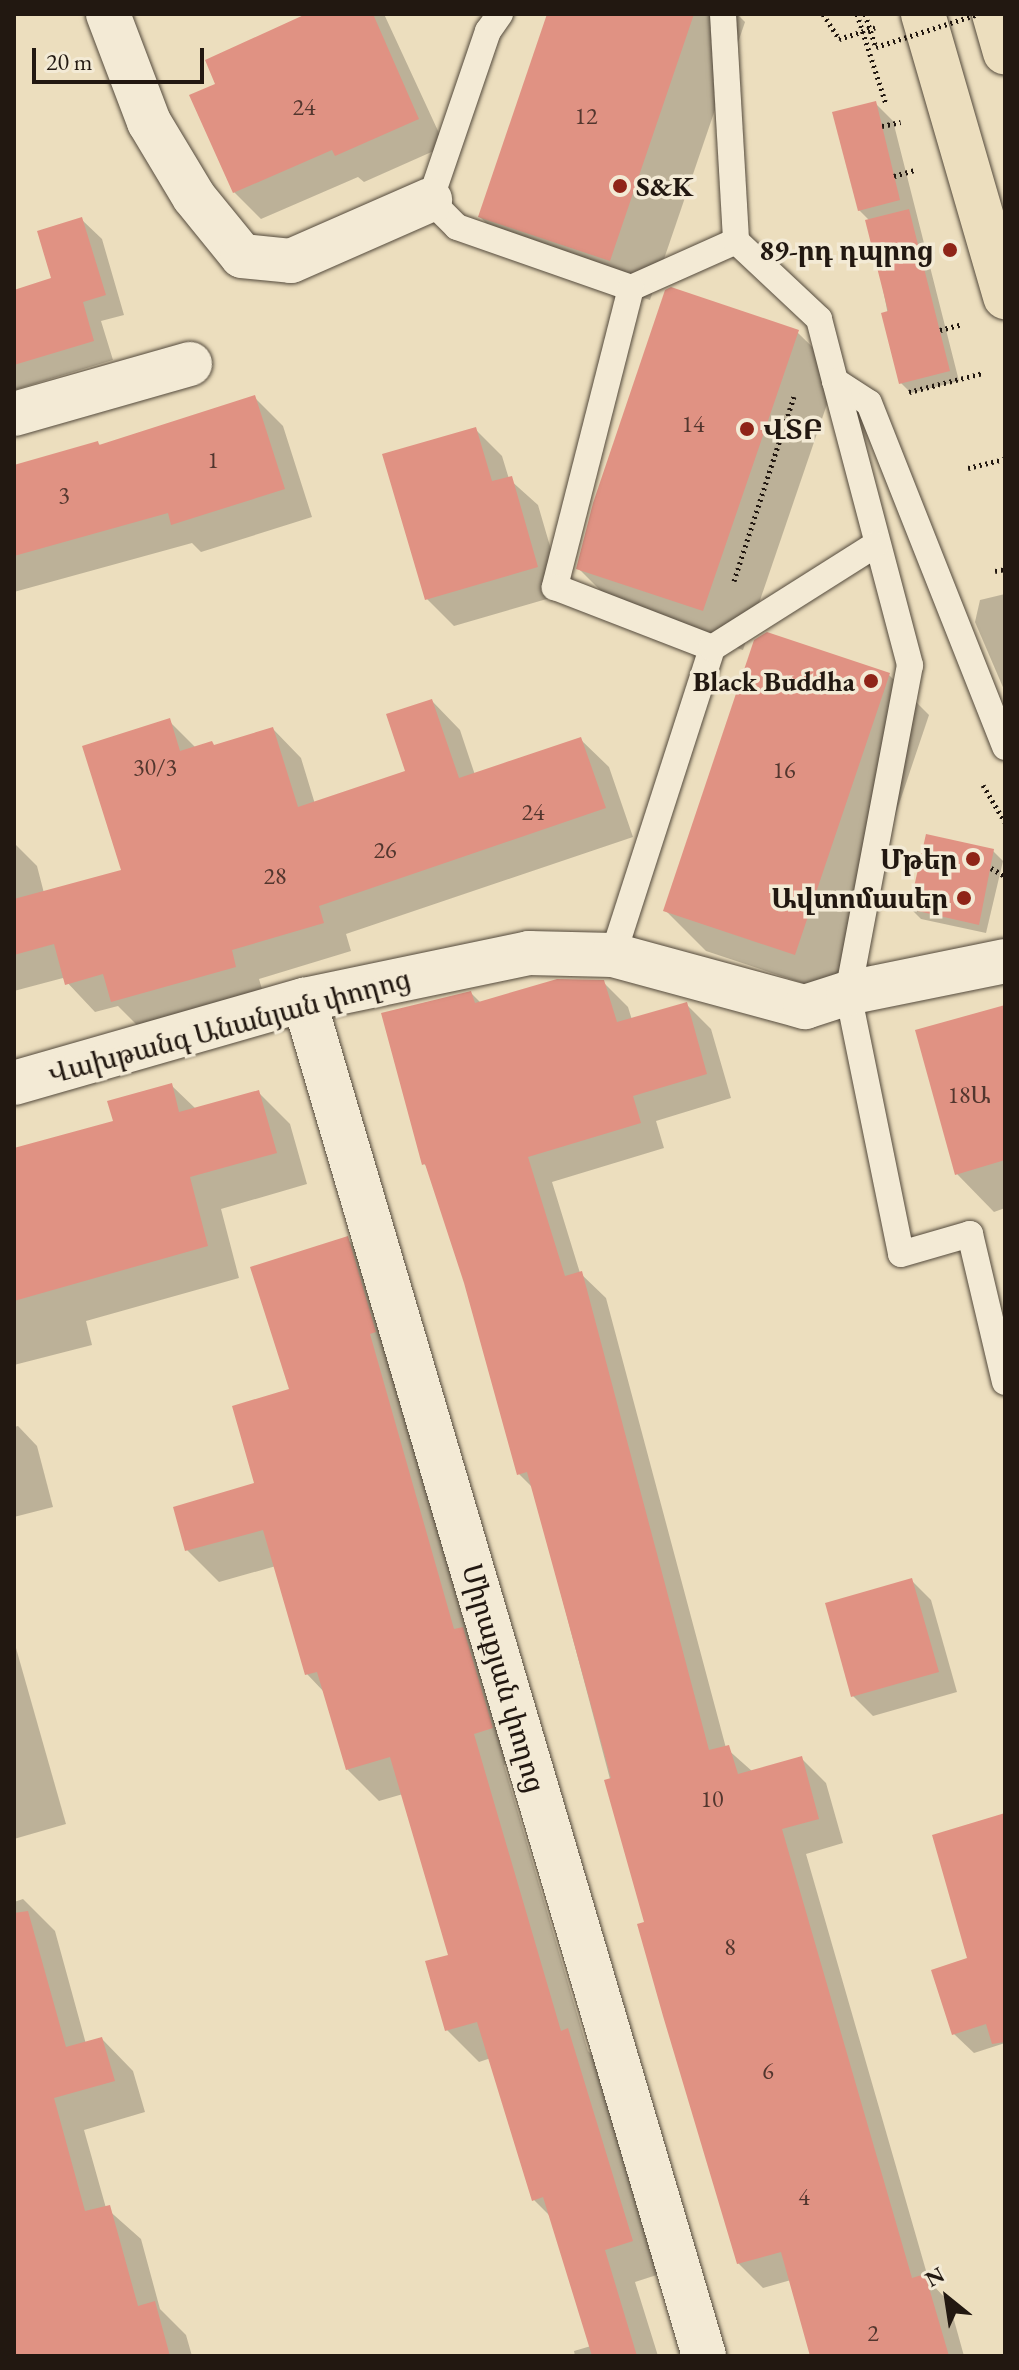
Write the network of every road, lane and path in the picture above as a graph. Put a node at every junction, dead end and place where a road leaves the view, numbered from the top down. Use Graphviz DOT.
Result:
graph roads {
  1 [pos="108,14"];
  2 [pos="500,14"];
  3 [pos="723,14"];
  4 [pos="823,14"];
  5 [pos="857,14"];
  6 [pos="865,14"];
  7 [pos="978,14"];
  8 [pos="994,14"];
  9 [pos="905,18"];
  10 [pos="1005,52"];
  11 [pos="886,104"];
  12 [pos="430,200"];
  13 [pos="736,241"];
  14 [pos="631,288"];
  15 [pos="1005,297"];
  16 [pos="970,322"];
  17 [pos="940,330"];
  18 [pos="190,364"];
  19 [pos="983,373"];
  20 [pos="835,381"];
  21 [pos="794,394"];
  22 [pos="869,403"];
  23 [pos="14,414"];
  24 [pos="1005,459"];
  25 [pos="968,468"];
  26 [pos="875,545"];
  27 [pos="1005,569"];
  28 [pos="995,571"];
  29 [pos="712,648"];
  30 [pos="1005,747"];
  31 [pos="991,868"];
  32 [pos="1005,876"];
  33 [pos="613,955"];
  34 [pos="1005,961"];
  35 [pos="848,993"];
  36 [pos="304,1000"];
  37 [pos="14,1083"];
  38 [pos="1005,1382"];
  39 [pos="704,2356"];
  1 -- 12 [label="street"];
  2 -- 12 [label="lane"];
  3 -- 13 [label="lane"];
  4 -- 9 [label="path"];
  5 -- 11 [label="path, bridge"];
  6 -- 7 [label="path, bridge"];
  8 -- 10 [label="main road"];
  9 -- 15 [label="main road"];
  12 -- 14 [label="lane"];
  13 -- 14 [label="lane"];
  13 -- 20 [label="lane"];
  14 -- 29 [label="lane"];
  16 -- 17 [label="path"];
  18 -- 23 [label="street"];
  19 -- 22 [label="path"];
  20 -- 22 [label="lane"];
  20 -- 26 [label="lane"];
  21 -- 29 [label="path"];
  22 -- 30 [label="lane"];
  24 -- 25 [label="path"];
  26 -- 29 [label="lane"];
  26 -- 35 [label="lane"];
  27 -- 28 [label="path"];
  29 -- 33 [label="lane"];
  31 -- 32 [label="path"];
  33 -- 35 [label="street, Վախթանգ Անանյան փողոց"];
  33 -- 36 [label="street, Վախթանգ Անանյան փողոց"];
  34 -- 35 [label="street, Վախթանգ Անանյան փողոց"];
  35 -- 38 [label="lane"];
  36 -- 37 [label="street, Վախթանգ Անանյան փողոց"];
  36 -- 39 [label="street, Միրաքյան փողոց"];
}
